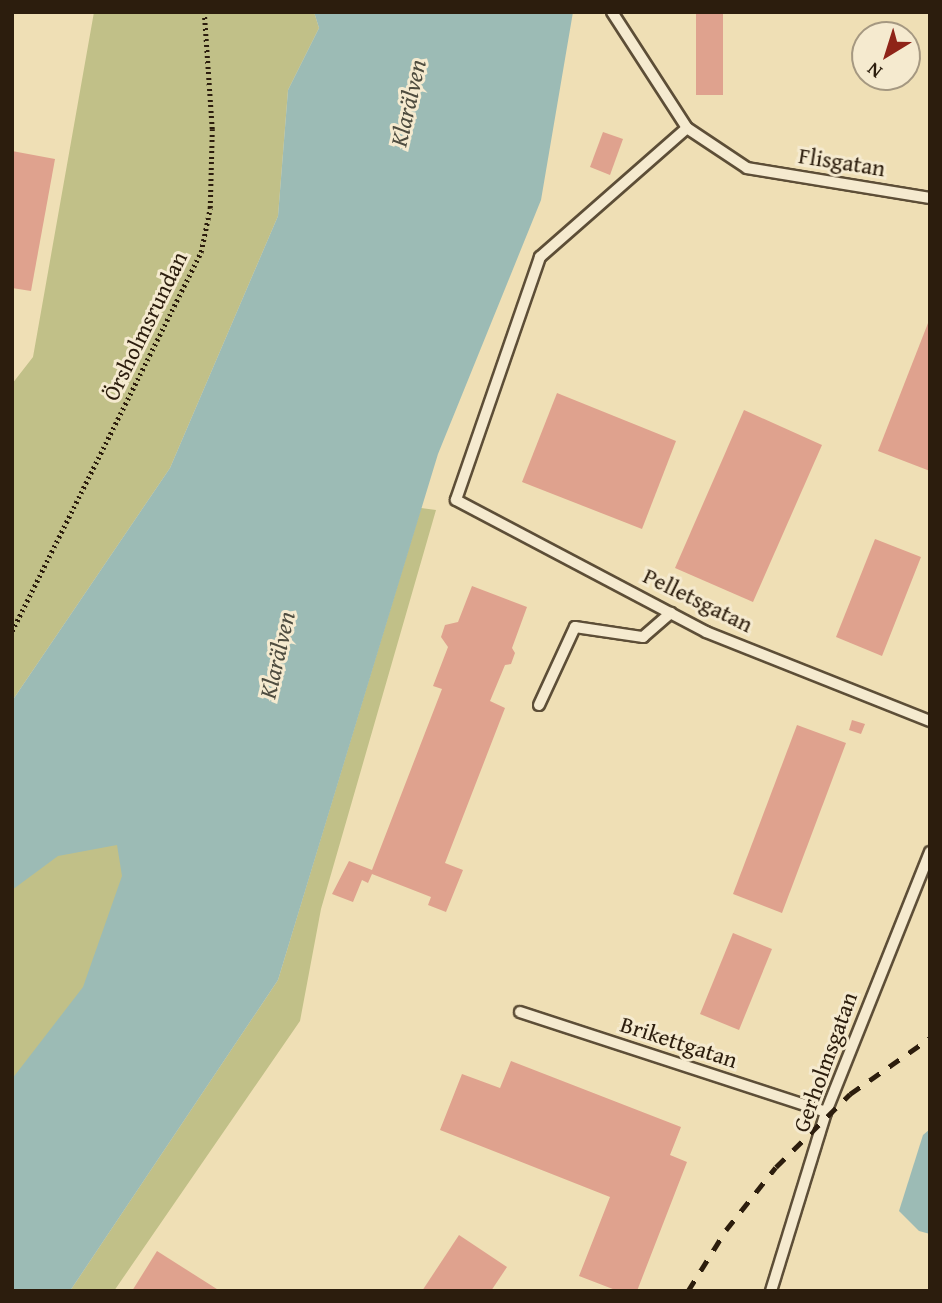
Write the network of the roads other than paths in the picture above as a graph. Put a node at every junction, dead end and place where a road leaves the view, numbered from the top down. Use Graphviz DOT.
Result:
graph roads {
  1 [pos="612,12"];
  2 [pos="687,128"];
  3 [pos="930,198"];
  4 [pos="671,613"];
  5 [pos="539,705"];
  6 [pos="930,721"];
  7 [pos="930,852"];
  8 [pos="520,1012"];
  9 [pos="826,1112"];
  10 [pos="771,1291"];
  1 -- 2 [label="lane"];
  2 -- 3 [label="lane, Flisgatan"];
  2 -- 4 [label="lane, Pelletsgatan"];
  4 -- 5 [label="lane"];
  4 -- 6 [label="lane, Pelletsgatan"];
  7 -- 9 [label="lane, Gerholmsgatan"];
  8 -- 9 [label="lane, Brikettgatan"];
  9 -- 10 [label="lane, Gerholmsgatan"];
}
